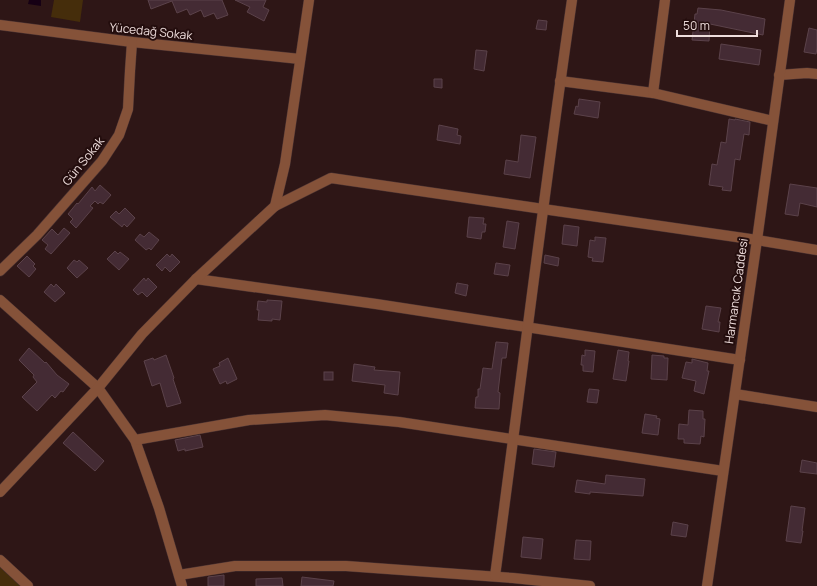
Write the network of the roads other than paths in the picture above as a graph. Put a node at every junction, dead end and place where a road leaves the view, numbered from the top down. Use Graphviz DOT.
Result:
graph roads {
  1 [pos="309,0"];
  2 [pos="572,0"];
  3 [pos="666,0"];
  4 [pos="790,0"];
  5 [pos="0,25"];
  6 [pos="132,42"];
  7 [pos="300,59"];
  8 [pos="817,74"];
  9 [pos="779,75"];
  10 [pos="560,81"];
  11 [pos="653,93"];
  12 [pos="773,121"];
  13 [pos="275,206"];
  14 [pos="543,210"];
  15 [pos="757,240"];
  16 [pos="817,250"];
  17 [pos="0,271"];
  18 [pos="196,279"];
  19 [pos="0,300"];
  20 [pos="528,328"];
  21 [pos="740,360"];
  22 [pos="98,388"];
  23 [pos="735,394"];
  24 [pos="817,407"];
  25 [pos="514,439"];
  26 [pos="135,440"];
  27 [pos="723,471"];
  28 [pos="0,492"];
  29 [pos="0,560"];
  30 [pos="179,575"];
  31 [pos="495,576"];
  32 [pos="28,586"];
  33 [pos="182,586"];
  34 [pos="590,586"];
  35 [pos="707,586"];
  1 -- 7 [label="street"];
  2 -- 10 [label="street"];
  3 -- 11 [label="street"];
  4 -- 9 [label="street, Harmancık Caddesi"];
  5 -- 6 [label="street, Yücedağ Sokak"];
  6 -- 7 [label="street, Yücedağ Sokak"];
  6 -- 17 [label="street, Gün Sokak"];
  7 -- 13 [label="street"];
  8 -- 9 [label="street"];
  9 -- 12 [label="street, Harmancık Caddesi"];
  10 -- 11 [label="street"];
  10 -- 14 [label="street"];
  11 -- 12 [label="street"];
  12 -- 15 [label="street, Harmancık Caddesi"];
  13 -- 14 [label="street"];
  13 -- 18 [label="street"];
  14 -- 15 [label="street"];
  14 -- 20 [label="street"];
  15 -- 16 [label="street"];
  15 -- 21 [label="street, Harmancık Caddesi"];
  18 -- 20 [label="street"];
  18 -- 22 [label="street"];
  19 -- 22 [label="street"];
  20 -- 21 [label="street"];
  20 -- 25 [label="street"];
  21 -- 23 [label="street, Harmancık Caddesi"];
  22 -- 26 [label="street"];
  22 -- 28 [label="street"];
  23 -- 24 [label="street"];
  23 -- 27 [label="street, Harmancık Caddesi"];
  25 -- 26 [label="street"];
  25 -- 27 [label="street"];
  25 -- 31 [label="street"];
  26 -- 30 [label="street"];
  27 -- 35 [label="street, Harmancık Caddesi"];
  29 -- 32 [label="street"];
  30 -- 31 [label="street"];
  30 -- 33 [label="street"];
  31 -- 34 [label="street"];
}
